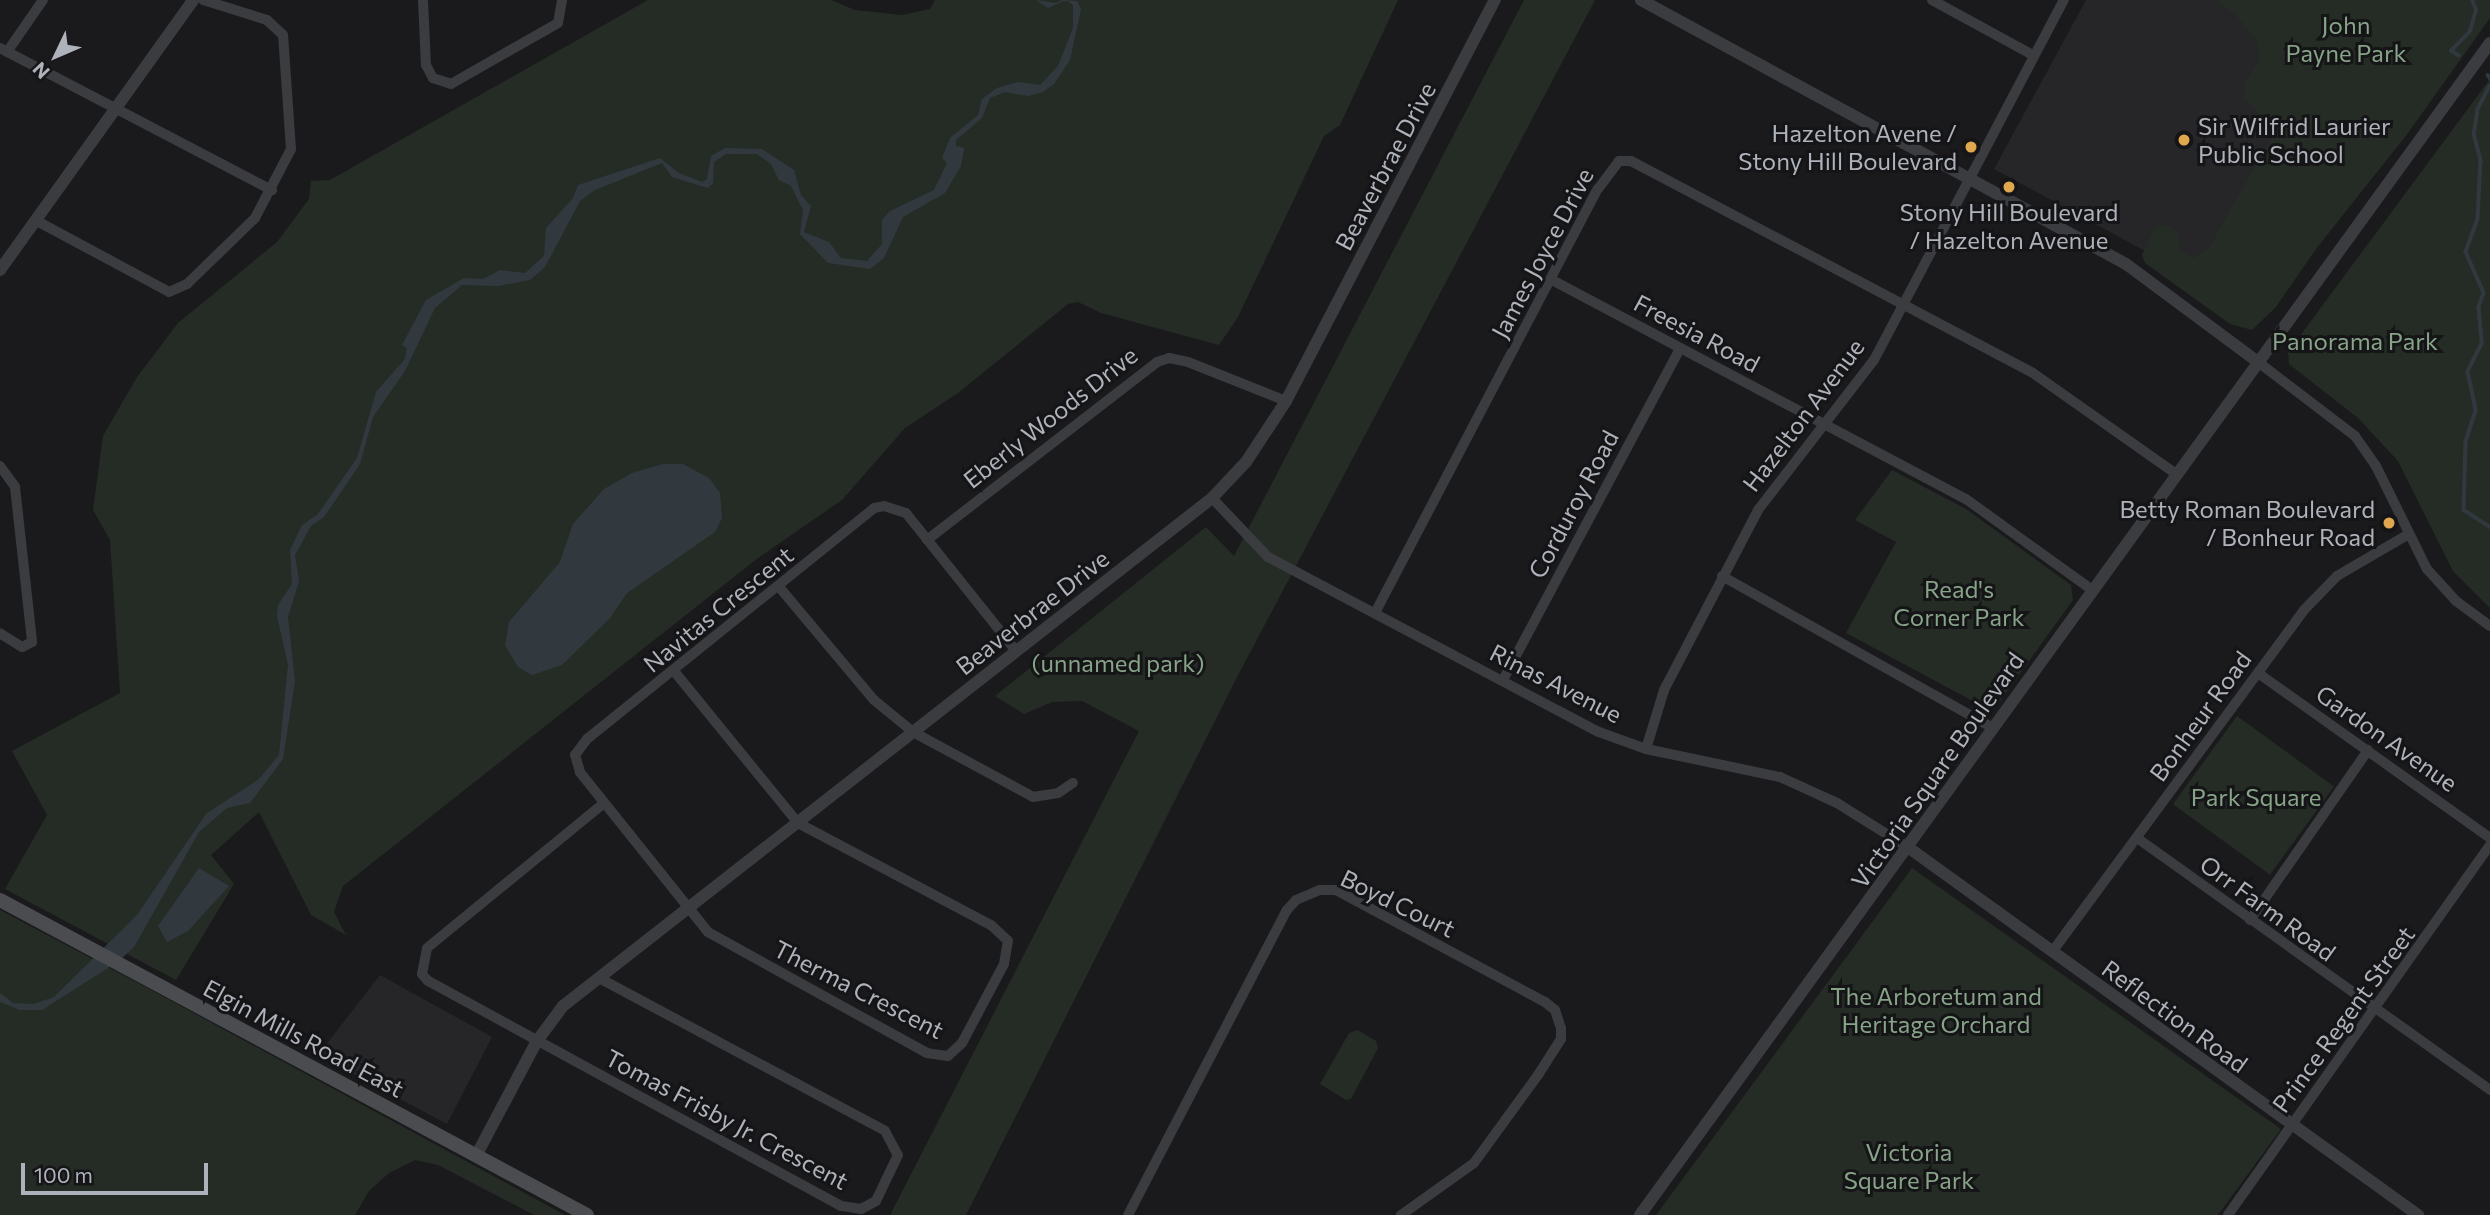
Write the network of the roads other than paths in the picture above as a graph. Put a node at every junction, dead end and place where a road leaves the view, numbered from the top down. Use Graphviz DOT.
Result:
graph roads {
  1 [pos="43,0"];
  2 [pos="192,0"];
  3 [pos="203,0"];
  4 [pos="422,0"];
  5 [pos="562,0"];
  6 [pos="1495,0"];
  7 [pos="1641,0"];
  8 [pos="1933,0"];
  9 [pos="2063,0"];
  10 [pos="2490,43"];
  11 [pos="4,50"];
  12 [pos="2033,55"];
  13 [pos="117,109"];
  14 [pos="1967,178"];
  15 [pos="272,190"];
  16 [pos="34,220"];
  17 [pos="0,270"];
  18 [pos="1552,280"];
  19 [pos="1902,304"];
  20 [pos="1680,348"];
  21 [pos="2258,362"];
  22 [pos="1286,401"];
  23 [pos="1824,422"];
  24 [pos="0,466"];
  25 [pos="2176,474"];
  26 [pos="1212,498"];
  27 [pos="2409,534"];
  28 [pos="927,540"];
  29 [pos="1722,576"];
  30 [pos="780,588"];
  31 [pos="2092,590"];
  32 [pos="1376,611"];
  33 [pos="2490,626"];
  34 [pos="0,634"];
  35 [pos="1016,651"];
  36 [pos="674,671"];
  37 [pos="2258,673"];
  38 [pos="1503,680"];
  39 [pos="1993,728"];
  40 [pos="912,732"];
  41 [pos="1646,749"];
  42 [pos="2368,750"];
  43 [pos="1073,783"];
  44 [pos="604,803"];
  45 [pos="798,822"];
  46 [pos="2137,838"];
  47 [pos="2490,838"];
  48 [pos="2490,845"];
  49 [pos="1909,848"];
  50 [pos="0,900"];
  51 [pos="687,909"];
  52 [pos="2250,920"];
  53 [pos="2052,952"];
  54 [pos="599,978"];
  55 [pos="2376,1011"];
  56 [pos="537,1041"];
  57 [pos="2490,1090"];
  58 [pos="2292,1126"];
  59 [pos="476,1156"];
  60 [pos="587,1215"];
  61 [pos="1128,1215"];
  62 [pos="1401,1215"];
  63 [pos="1640,1215"];
  64 [pos="2228,1215"];
  65 [pos="2418,1215"];
  1 -- 11 [label="street"];
  2 -- 13 [label="street"];
  3 -- 15 [label="street"];
  4 -- 5 [label="street"];
  6 -- 22 [label="street, Beaverbrae Drive"];
  7 -- 14 [label="street"];
  8 -- 12 [label="street"];
  9 -- 12 [label="street, Hazelton Avenue"];
  10 -- 21 [label="street, Victoria Square Boulevard"];
  11 -- 13 [label="street"];
  12 -- 14 [label="street, Hazelton Avenue"];
  13 -- 15 [label="street"];
  13 -- 16 [label="street"];
  14 -- 19 [label="street, Hazelton Avenue"];
  14 -- 21 [label="street"];
  15 -- 16 [label="street"];
  16 -- 17 [label="street"];
  18 -- 19 [label="street, James Joyce Drive"];
  18 -- 20 [label="street, Freesia Road"];
  18 -- 32 [label="street, James Joyce Drive"];
  19 -- 23 [label="street, Hazelton Avenue"];
  19 -- 25 [label="street, James Joyce Drive"];
  20 -- 23 [label="street, Freesia Road"];
  20 -- 38 [label="street, Corduroy Road"];
  21 -- 25 [label="street, Victoria Square Boulevard"];
  21 -- 27 [label="street"];
  22 -- 26 [label="street, Beaverbrae Drive"];
  22 -- 28 [label="street, Eberly Woods Drive"];
  23 -- 29 [label="street, Hazelton Avenue"];
  23 -- 31 [label="street, Freesia Road"];
  24 -- 34 [label="street"];
  25 -- 31 [label="street, Victoria Square Boulevard"];
  26 -- 32 [label="street, Rinas Avenue"];
  26 -- 35 [label="street, Beaverbrae Drive"];
  27 -- 33 [label="street"];
  27 -- 37 [label="street, Bonheur Road"];
  28 -- 30 [label="street, Navitas Crescent"];
  28 -- 35 [label="street, Navitas Crescent"];
  29 -- 39 [label="street"];
  29 -- 41 [label="street, Hazelton Avenue"];
  30 -- 36 [label="street, Navitas Crescent"];
  30 -- 40 [label="street"];
  31 -- 39 [label="street, Victoria Square Boulevard"];
  32 -- 38 [label="street, Rinas Avenue"];
  35 -- 40 [label="street, Beaverbrae Drive"];
  36 -- 44 [label="street, Navitas Crescent"];
  36 -- 45 [label="street"];
  37 -- 42 [label="street, Gardon Avenue"];
  37 -- 46 [label="street, Bonheur Road"];
  38 -- 41 [label="street, Rinas Avenue"];
  39 -- 49 [label="street, Victoria Square Boulevard"];
  40 -- 43 [label="street"];
  40 -- 45 [label="street, Beaverbrae Drive"];
  41 -- 49 [label="street, Rinas Avenue"];
  42 -- 47 [label="street, Gardon Avenue"];
  42 -- 52 [label="street"];
  44 -- 51 [label="street, Navitas Crescent"];
  44 -- 56 [label="street"];
  45 -- 51 [label="street, Beaverbrae Drive"];
  45 -- 51 [label="street, Therma Crescent"];
  46 -- 52 [label="street, Orr Farm Road"];
  46 -- 53 [label="street, Bonheur Road"];
  48 -- 55 [label="street, Prince Regent Street"];
  49 -- 53 [label="street, Reflection Road"];
  49 -- 63 [label="street, Victoria Square Boulevard"];
  50 -- 59 [label="main road, Elgin Mills Road East"];
  51 -- 54 [label="street, Beaverbrae Drive"];
  52 -- 55 [label="street, Orr Farm Road"];
  53 -- 58 [label="street, Reflection Road"];
  54 -- 56 [label="street, Beaverbrae Drive"];
  54 -- 56 [label="street, Tomas Frisby Jr. Crescent"];
  55 -- 57 [label="street, Orr Farm Road"];
  55 -- 58 [label="street, Prince Regent Street"];
  56 -- 59 [label="street, Beaverbrae Drive"];
  58 -- 64 [label="street, Prince Regent Street"];
  58 -- 65 [label="street, Reflection Road"];
  59 -- 60 [label="main road, Elgin Mills Road East"];
  61 -- 62 [label="street, Boyd Court"];
}
